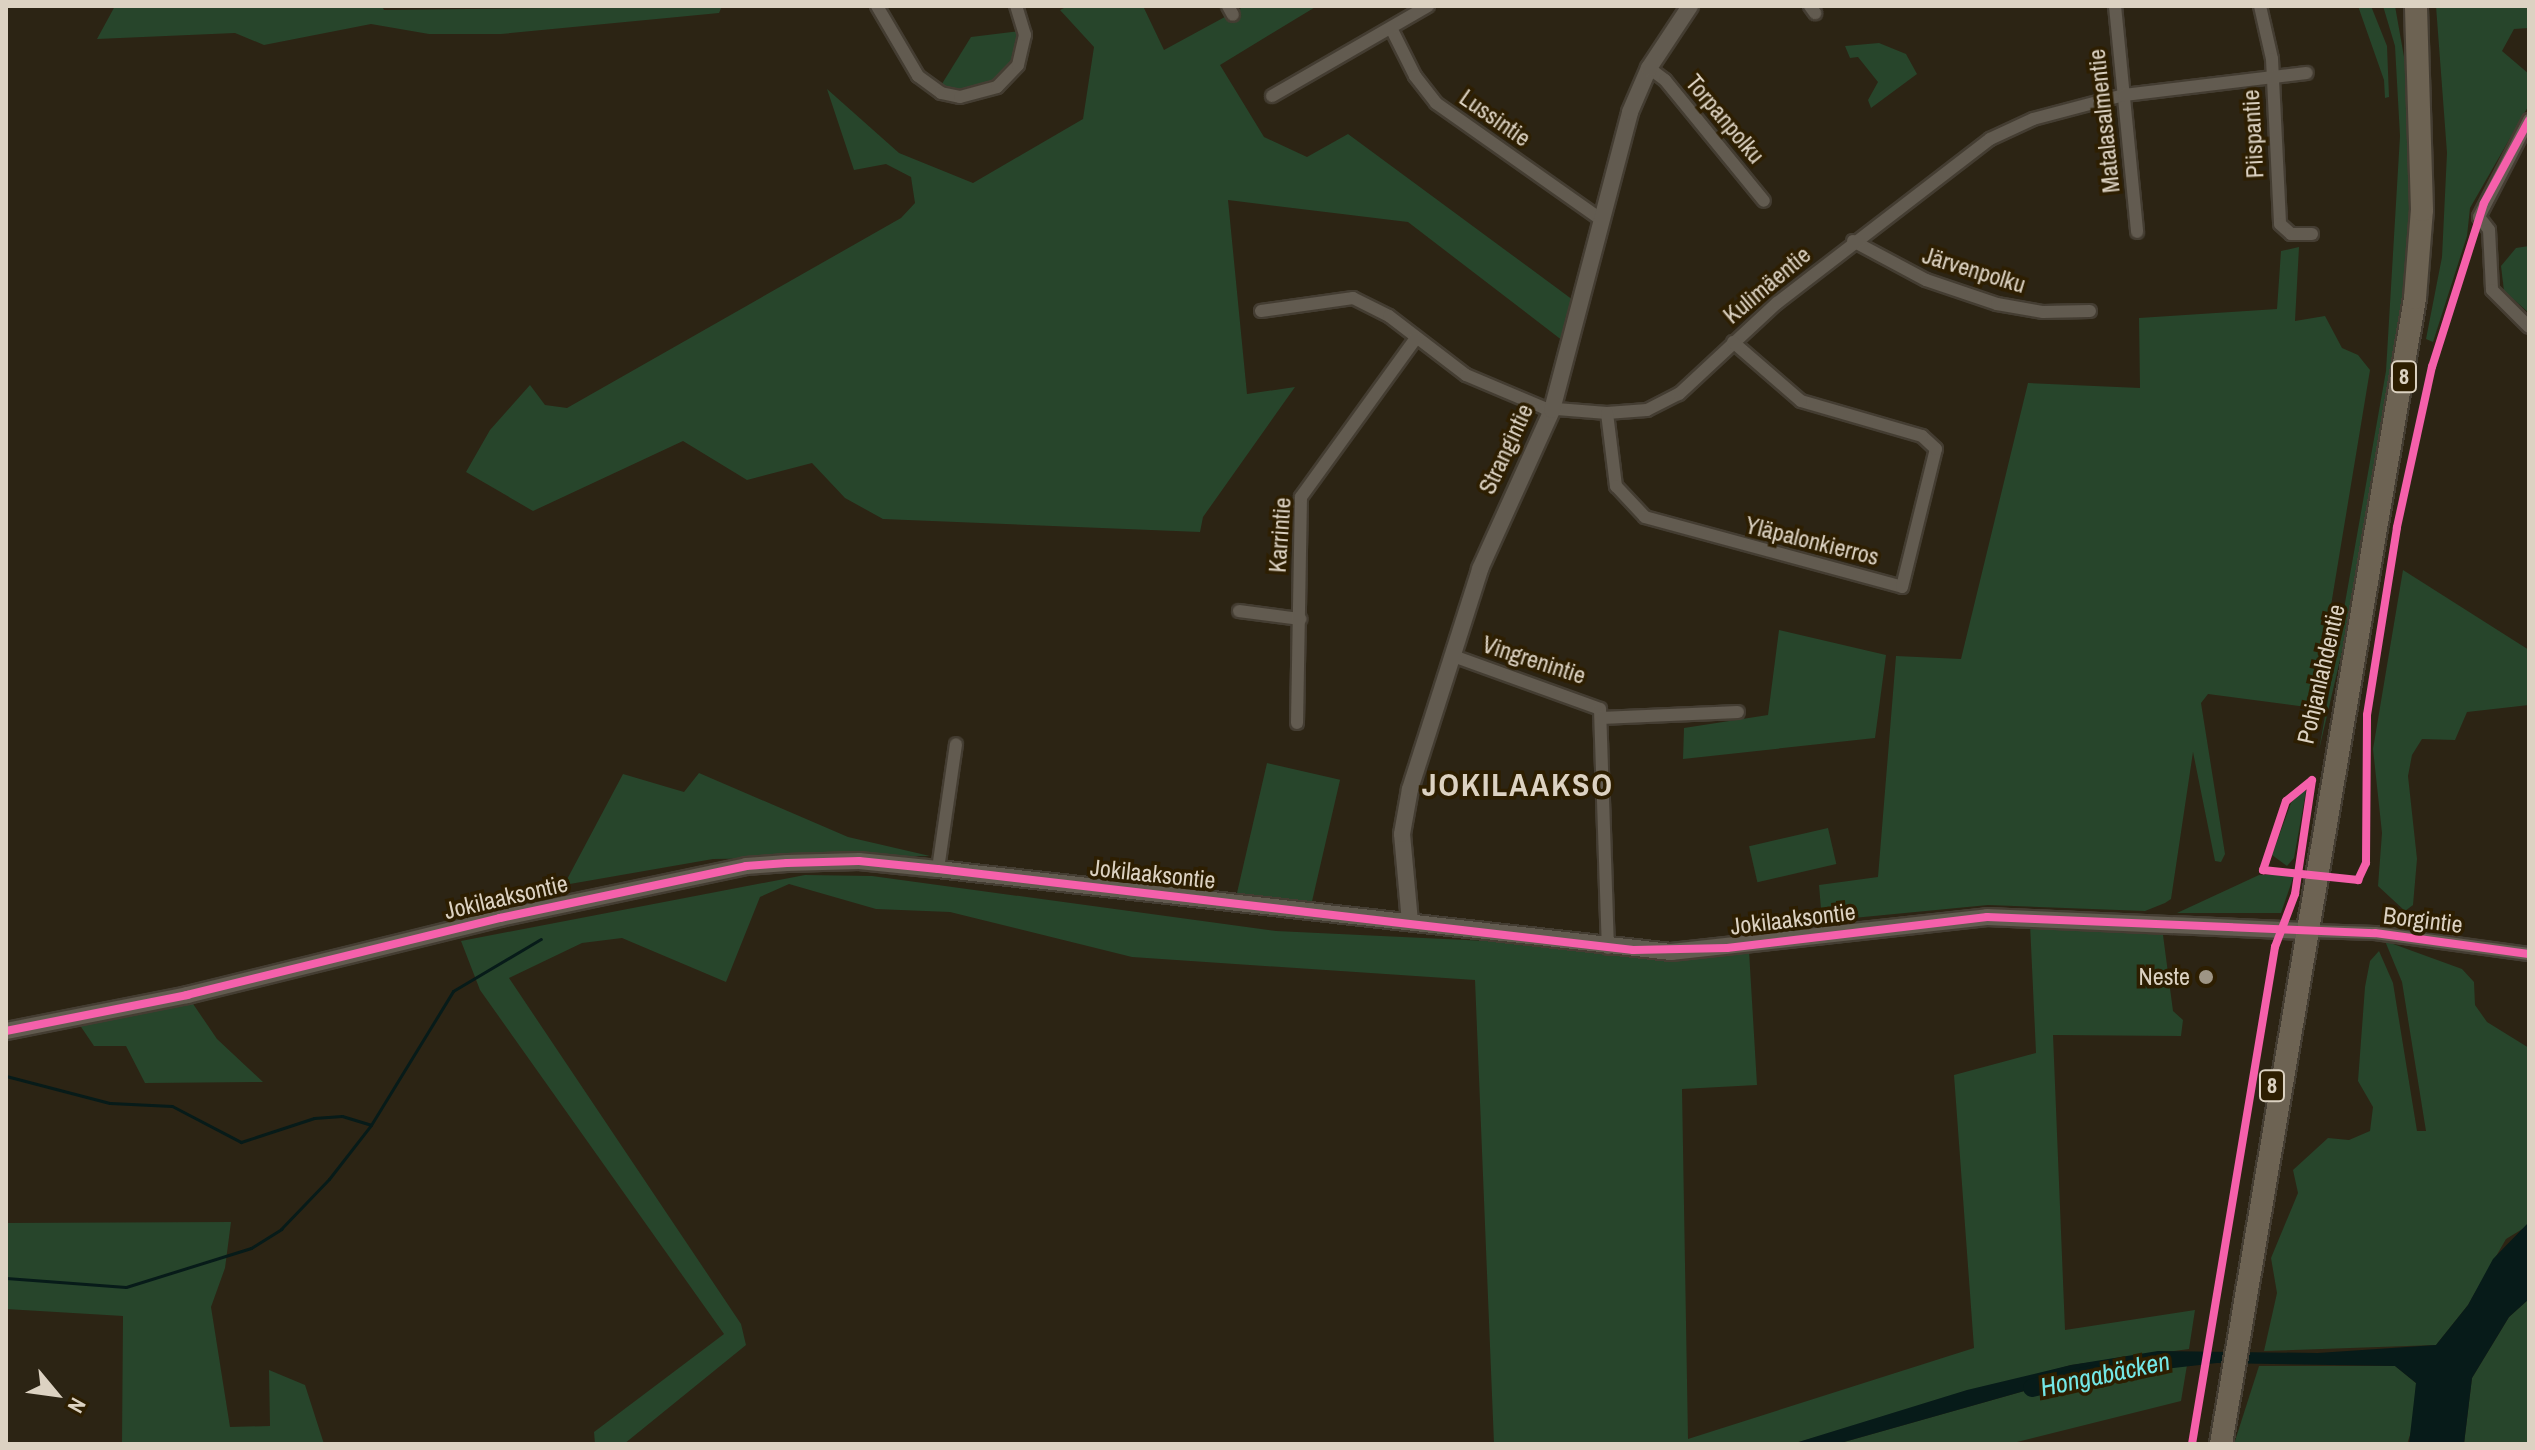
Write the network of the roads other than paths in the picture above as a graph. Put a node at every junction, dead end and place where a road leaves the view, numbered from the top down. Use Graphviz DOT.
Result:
graph roads {
  1 [pos="877,6"];
  2 [pos="1016,6"];
  3 [pos="1428,6"];
  4 [pos="1690,6"];
  5 [pos="2115,6"];
  6 [pos="2260,6"];
  7 [pos="2403,6"];
  8 [pos="2416,6"];
  9 [pos="1391,28"];
  10 [pos="1649,68"];
  11 [pos="2307,73"];
  12 [pos="2272,76"];
  13 [pos="2124,95"];
  14 [pos="1272,96"];
  15 [pos="2529,120"];
  16 [pos="2422,131"];
  17 [pos="1764,201"];
  18 [pos="1602,220"];
  19 [pos="2137,232"];
  20 [pos="2312,234"];
  21 [pos="1853,241"];
  22 [pos="1261,311"];
  23 [pos="2090,311"];
  24 [pos="2529,327"];
  25 [pos="1416,338"];
  26 [pos="1733,342"];
  27 [pos="1552,410"];
  28 [pos="1607,413"];
  29 [pos="1239,611"];
  30 [pos="1300,619"];
  31 [pos="1453,656"];
  32 [pos="1738,712"];
  33 [pos="1601,718"];
  34 [pos="1297,723"];
  35 [pos="956,744"];
  36 [pos="938,869"];
  37 [pos="1410,922"];
  38 [pos="2304,931"];
  39 [pos="1608,948"];
  40 [pos="2529,954"];
  41 [pos="6,1031"];
  42 [pos="2221,1444"];
  1 -- 2 [label="street"];
  3 -- 9 [label="street"];
  4 -- 10 [label="street, Strangintie"];
  5 -- 13 [label="street, Matalasalmentie"];
  6 -- 12 [label="street, Piispantie"];
  7 -- 16 [label="highway, Pohjanlahdentie / 8"];
  8 -- 16 [label="highway, Pohjanlahdentie / 8"];
  9 -- 14 [label="street"];
  9 -- 18 [label="street, Lussintie"];
  10 -- 17 [label="street, Torpanpolku"];
  10 -- 18 [label="street, Strangintie"];
  11 -- 12 [label="street, Kulimäentie"];
  12 -- 13 [label="street, Kulimäentie"];
  12 -- 20 [label="street, Piispantie"];
  13 -- 19 [label="street, Matalasalmentie"];
  13 -- 21 [label="street, Kulimäentie"];
  15 -- 24 [label="street"];
  16 -- 38 [label="highway, Pohjanlahdentie / 8"];
  18 -- 27 [label="street, Strangintie"];
  21 -- 23 [label="street, Järvenpolku"];
  21 -- 26 [label="street, Kulimäentie"];
  22 -- 25 [label="street, Kulimäentie"];
  25 -- 27 [label="street, Kulimäentie"];
  25 -- 30 [label="street, Karrintie"];
  26 -- 28 [label="street, Kulimäentie"];
  26 -- 28 [label="street, Yläpalonkierros"];
  27 -- 28 [label="street, Kulimäentie"];
  27 -- 31 [label="street, Strangintie"];
  29 -- 30 [label="street"];
  30 -- 34 [label="street, Karrintie"];
  31 -- 33 [label="street, Vingrenintie"];
  31 -- 37 [label="street, Strangintie"];
  32 -- 33 [label="street"];
  33 -- 39 [label="street, Vingrenintie"];
  35 -- 36 [label="street"];
  36 -- 37 [label="street, Jokilaaksontie"];
  36 -- 41 [label="street, Jokilaaksontie"];
  37 -- 39 [label="street, Jokilaaksontie"];
  38 -- 39 [label="street, Jokilaaksontie"];
  38 -- 40 [label="street, Borgintie"];
  38 -- 42 [label="highway, Pohjanlahdentie / 8"];
}
